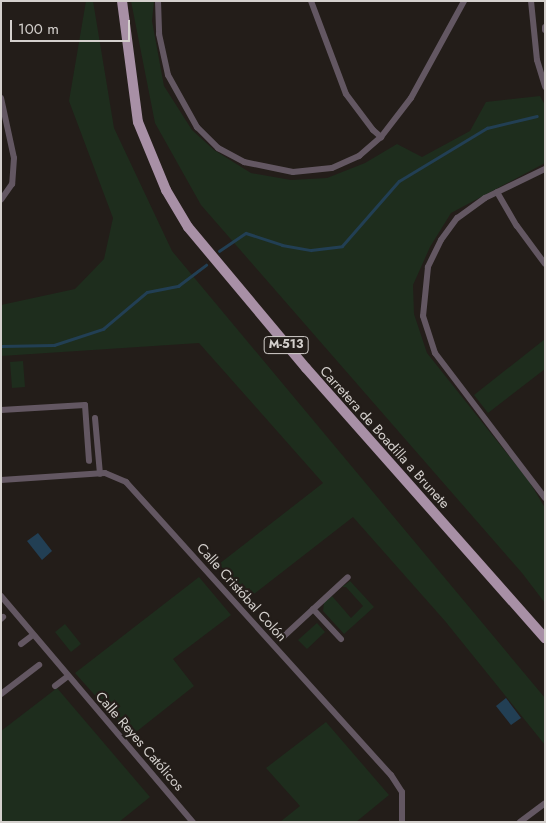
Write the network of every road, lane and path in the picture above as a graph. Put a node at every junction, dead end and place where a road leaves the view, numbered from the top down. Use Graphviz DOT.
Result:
graph roads {
  1 [pos="122,1"];
  2 [pos="158,1"];
  3 [pos="310,1"];
  4 [pos="464,1"];
  5 [pos="531,1"];
  6 [pos="545,87"];
  7 [pos="1,98"];
  8 [pos="382,137"];
  9 [pos="545,169"];
  10 [pos="498,192"];
  11 [pos="1,200"];
  12 [pos="545,264"];
  13 [pos="1,410"];
  14 [pos="95,418"];
  15 [pos="89,461"];
  16 [pos="100,474"];
  17 [pos="1,480"];
  18 [pos="545,498"];
  19 [pos="348,577"];
  20 [pos="1,596"];
  21 [pos="313,609"];
  22 [pos="32,635"];
  23 [pos="283,637"];
  24 [pos="545,638"];
  25 [pos="340,639"];
  26 [pos="22,644"];
  27 [pos="39,665"];
  28 [pos="67,677"];
  29 [pos="55,686"];
  30 [pos="1,694"];
  31 [pos="545,803"];
  32 [pos="193,822"];
  33 [pos="402,822"];
  34 [pos="520,822"];
  1 -- 24 [label="main road, Carretera de Boadilla a Brunete / M-513"];
  2 -- 8 [label="street"];
  3 -- 8 [label="street"];
  4 -- 8 [label="street"];
  5 -- 6 [label="street"];
  7 -- 11 [label="street"];
  9 -- 10 [label="street"];
  10 -- 12 [label="street"];
  10 -- 18 [label="street"];
  13 -- 15 [label="street"];
  14 -- 16 [label="street"];
  16 -- 17 [label="street, Calle Cristóbal Colón"];
  16 -- 33 [label="street, Calle Cristóbal Colón"];
  19 -- 21 [label="street"];
  20 -- 22 [label="street, Calle Reyes Católicos"];
  21 -- 23 [label="street"];
  21 -- 25 [label="street"];
  22 -- 26 [label="street"];
  22 -- 28 [label="street, Calle Reyes Católicos"];
  27 -- 30 [label="street"];
  28 -- 29 [label="street"];
  28 -- 32 [label="street, Calle Reyes Católicos"];
  31 -- 34 [label="street"];
}
